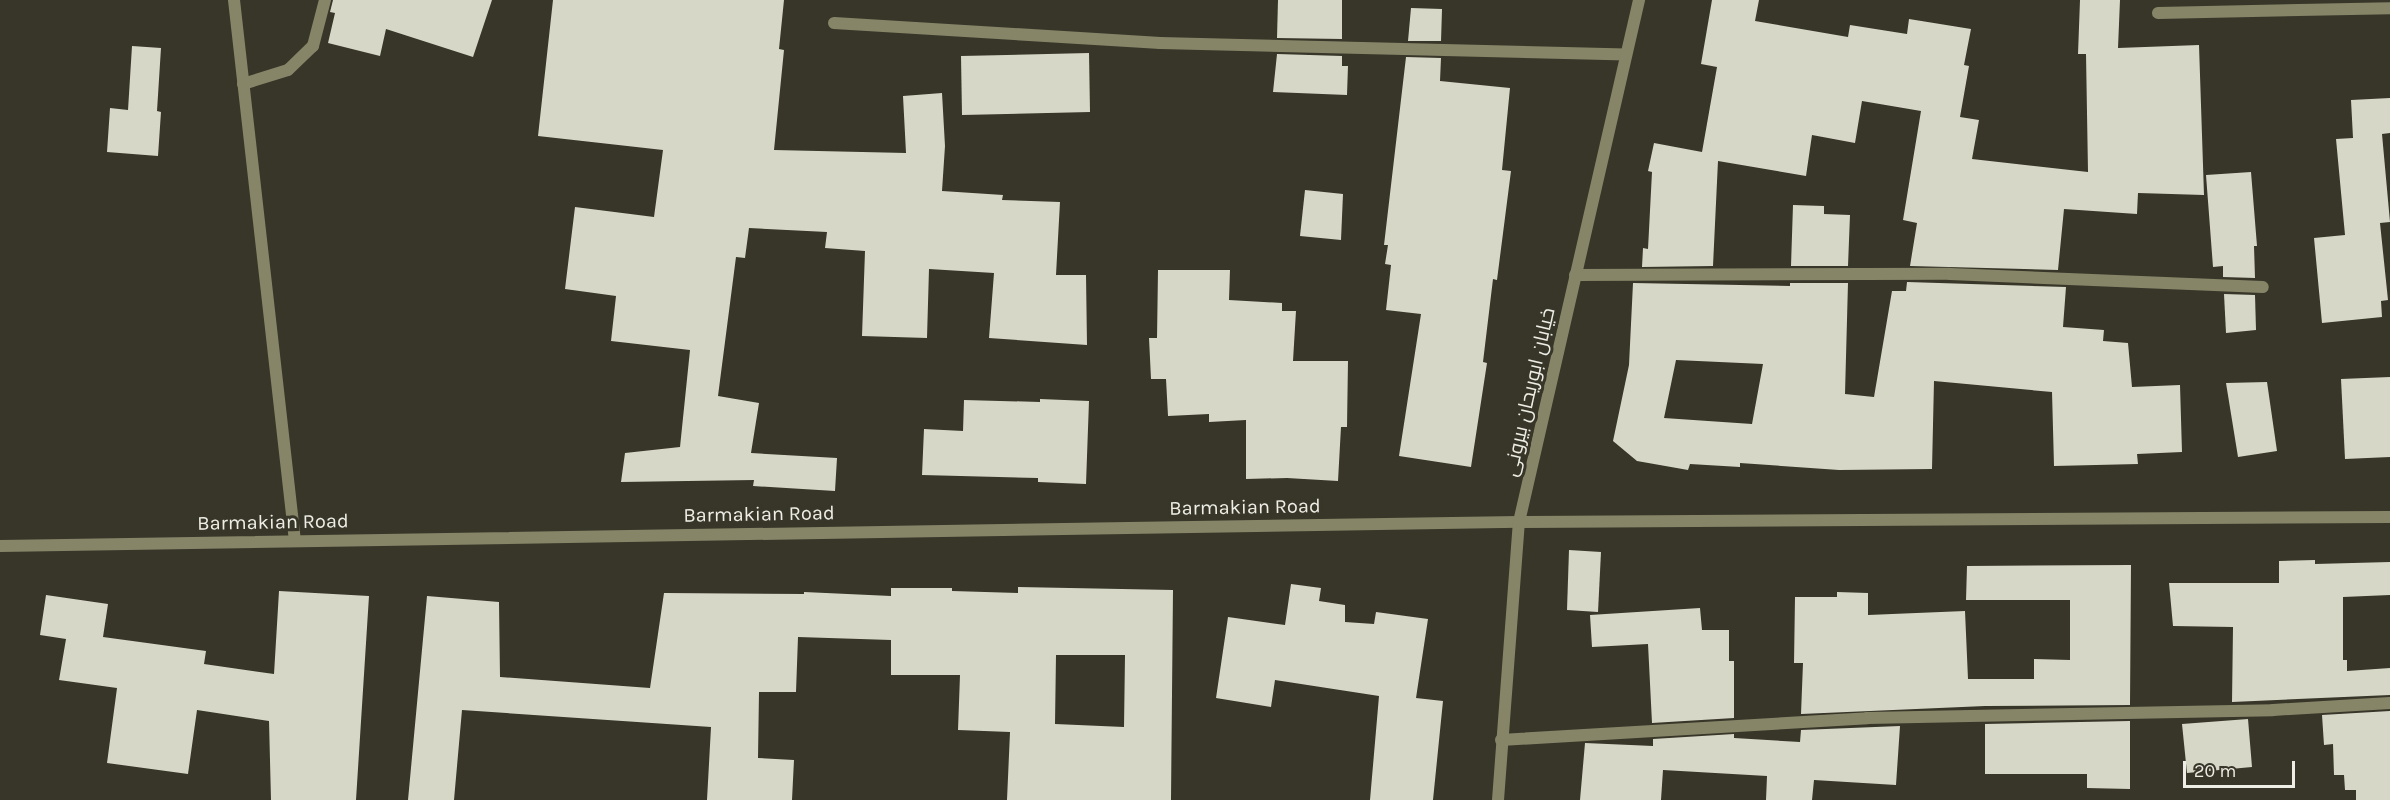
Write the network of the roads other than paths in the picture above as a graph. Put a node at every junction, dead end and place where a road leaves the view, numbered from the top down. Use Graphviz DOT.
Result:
graph roads {
  1 [pos="234,0"];
  2 [pos="325,0"];
  3 [pos="1639,0"];
  4 [pos="2390,8"];
  5 [pos="2158,14"];
  6 [pos="834,23"];
  7 [pos="1626,54"];
  8 [pos="243,84"];
  9 [pos="1575,275"];
  10 [pos="2263,287"];
  11 [pos="2390,517"];
  12 [pos="1519,522"];
  13 [pos="295,541"];
  14 [pos="0,546"];
  15 [pos="2390,703"];
  16 [pos="1502,740"];
  17 [pos="1498,800"];
  1 -- 8 [label="street"];
  2 -- 8 [label="street"];
  3 -- 7 [label="street, خیابان ابوریحان بیرونی"];
  4 -- 5 [label="street"];
  6 -- 7 [label="street"];
  7 -- 9 [label="street, خیابان ابوریحان بیرونی"];
  8 -- 13 [label="street"];
  9 -- 10 [label="street"];
  9 -- 12 [label="street, خیابان ابوریحان بیرونی"];
  11 -- 12 [label="street, Barmakian Road"];
  12 -- 13 [label="street, Barmakian Road"];
  12 -- 16 [label="street, خیابان ابوریحان بیرونی"];
  13 -- 14 [label="street, Barmakian Road"];
  15 -- 16 [label="street"];
  16 -- 17 [label="street, خیابان ابوریحان بیرونی"];
}
